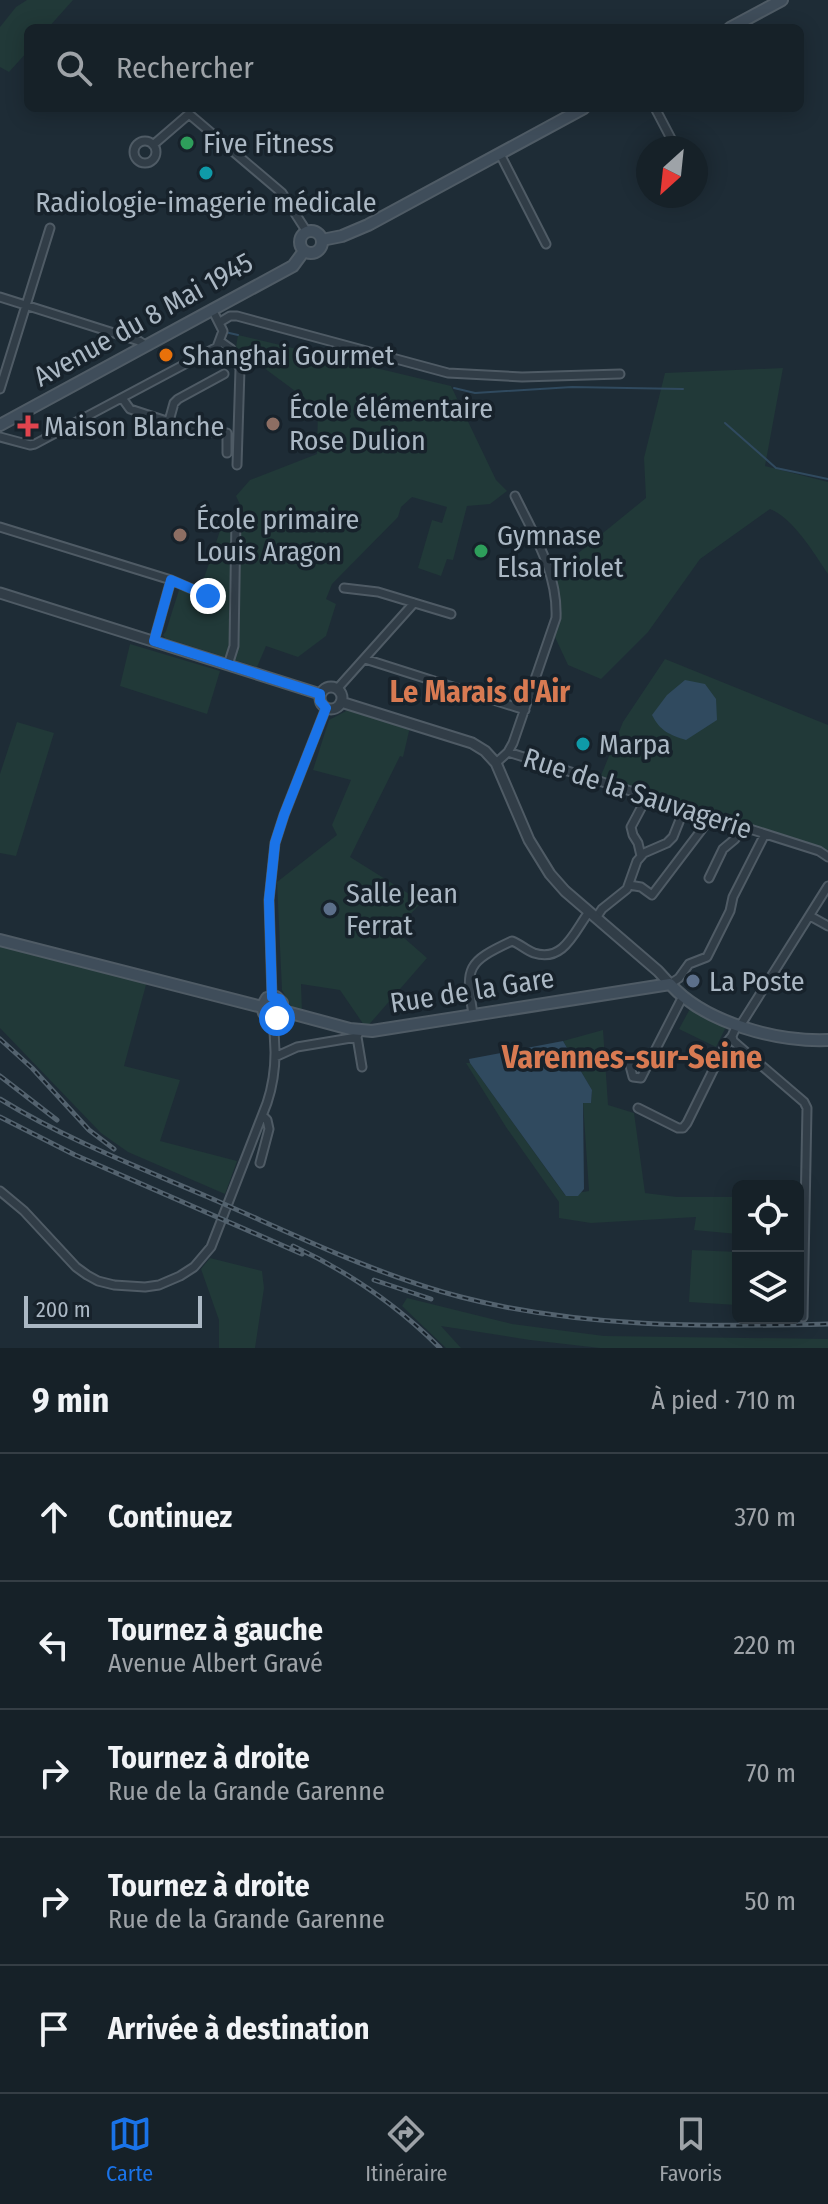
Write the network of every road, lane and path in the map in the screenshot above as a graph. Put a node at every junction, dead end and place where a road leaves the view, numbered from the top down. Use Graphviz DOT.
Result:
graph roads {
  1 [pos="782,0"];
  2 [pos="738,24"];
  3 [pos="191,112"];
  4 [pos="577,112"];
  5 [pos="657,112"];
  6 [pos="189,114"];
  7 [pos="670,136"];
  8 [pos="153,145"];
  9 [pos="500,154"];
  10 [pos="50,228"];
  11 [pos="307,232"];
  12 [pos="322,240"];
  13 [pos="546,244"];
  14 [pos="304,251"];
  15 [pos="0,297"];
  16 [pos="27,305"];
  17 [pos="212,309"];
  18 [pos="220,322"];
  19 [pos="221,342"];
  20 [pos="145,345"];
  21 [pos="224,374"];
  22 [pos="620,374"];
  23 [pos="0,389"];
  24 [pos="122,398"];
  25 [pos="169,421"];
  26 [pos="5,422"];
  27 [pos="0,437"];
  28 [pos="15,441"];
  29 [pos="227,453"];
  30 [pos="237,465"];
  31 [pos="515,496"];
  32 [pos="236,517"];
  33 [pos="0,527"];
  34 [pos="171,580"];
  35 [pos="344,588"];
  36 [pos="0,593"];
  37 [pos="208,596"];
  38 [pos="414,603"];
  39 [pos="451,614"];
  40 [pos="154,641"];
  41 [pos="365,659"];
  42 [pos="228,665"];
  43 [pos="337,689"];
  44 [pos="320,694"];
  45 [pos="341,702"];
  46 [pos="326,708"];
  47 [pos="525,710"];
  48 [pos="508,752"];
  49 [pos="496,763"];
  50 [pos="648,795"];
  51 [pos="685,807"];
  52 [pos="712,816"];
  53 [pos="744,827"];
  54 [pos="765,834"];
  55 [pos="641,856"];
  56 [pos="828,857"];
  57 [pos="709,878"];
  58 [pos="629,885"];
  59 [pos="828,886"];
  60 [pos="593,915"];
  61 [pos="810,916"];
  62 [pos="828,926"];
  63 [pos="0,940"];
  64 [pos="670,984"];
  65 [pos="272,997"];
  66 [pos="682,998"];
  67 [pos="262,1007"];
  68 [pos="283,1011"];
  69 [pos="473,1014"];
  70 [pos="272,1019"];
  71 [pos="736,1029"];
  72 [pos="359,1034"];
  73 [pos="828,1040"];
  74 [pos="275,1057"];
  75 [pos="651,1057"];
  76 [pos="362,1067"];
  77 [pos="638,1108"];
  78 [pos="263,1116"];
  79 [pos="260,1163"];
  80 [pos="0,1191"];
  81 [pos="804,1265"];
  1 -- 2 [label="main road"];
  3 -- 6 [label="street"];
  4 -- 9 [label="main road"];
  5 -- 7 [label="street"];
  6 -- 8 [label="street"];
  6 -- 11 [label="street"];
  9 -- 12 [label="main road"];
  9 -- 13 [label="street"];
  10 -- 16 [label="street"];
  11 -- 12 [label="main road"];
  11 -- 14 [label="main road"];
  12 -- 14 [label="main road"];
  14 -- 17 [label="main road, Avenue du 8 Mai 1945"];
  15 -- 16 [label="street"];
  16 -- 20 [label="street"];
  16 -- 23 [label="street"];
  17 -- 18 [label="street"];
  17 -- 20 [label="main road, Avenue du 8 Mai 1945"];
  18 -- 19 [label="street"];
  18 -- 22 [label="street"];
  19 -- 24 [label="street"];
  19 -- 30 [label="street"];
  20 -- 26 [label="main road, Avenue du 8 Mai 1945"];
  21 -- 25 [label="street"];
  24 -- 25 [label="street"];
  24 -- 28 [label="street"];
  25 -- 29 [label="street"];
  26 -- 28 [label="street"];
  27 -- 28 [label="street"];
  31 -- 47 [label="street"];
  32 -- 42 [label="street"];
  33 -- 34 [label="street"];
  34 -- 37 [label="street"];
  34 -- 40 [label="street"];
  35 -- 38 [label="street"];
  36 -- 40 [label="street"];
  38 -- 39 [label="street"];
  38 -- 41 [label="street"];
  40 -- 42 [label="street"];
  41 -- 43 [label="street"];
  41 -- 47 [label="street"];
  42 -- 44 [label="street"];
  43 -- 44 [label="street"];
  43 -- 45 [label="street"];
  44 -- 46 [label="street"];
  45 -- 46 [label="street"];
  45 -- 49 [label="street"];
  46 -- 65 [label="street"];
  47 -- 48 [label="street"];
  48 -- 49 [label="street, Rue de la Sauvagerie"];
  48 -- 50 [label="street, Rue de la Sauvagerie"];
  49 -- 60 [label="street"];
  50 -- 51 [label="street, Rue de la Sauvagerie"];
  50 -- 55 [label="street"];
  51 -- 52 [label="street, Rue de la Sauvagerie"];
  51 -- 55 [label="street"];
  52 -- 53 [label="street, Rue de la Sauvagerie"];
  52 -- 58 [label="street"];
  53 -- 54 [label="street, Rue de la Sauvagerie"];
  53 -- 57 [label="street"];
  54 -- 56 [label="street, Rue de la Sauvagerie"];
  54 -- 64 [label="street"];
  55 -- 58 [label="street"];
  58 -- 60 [label="street"];
  59 -- 61 [label="street"];
  60 -- 64 [label="street"];
  60 -- 69 [label="street"];
  61 -- 62 [label="street"];
  61 -- 71 [label="street"];
  63 -- 67 [label="main road"];
  64 -- 66 [label="main road"];
  64 -- 69 [label="main road, Rue de la Gare"];
  65 -- 67 [label="main road"];
  65 -- 68 [label="main road"];
  66 -- 71 [label="main road"];
  66 -- 75 [label="street"];
  67 -- 70 [label="main road"];
  68 -- 70 [label="main road"];
  68 -- 72 [label="main road, Rue de la Gare"];
  69 -- 72 [label="main road, Rue de la Gare"];
  70 -- 74 [label="street"];
  71 -- 73 [label="main road"];
  71 -- 77 [label="street"];
  71 -- 81 [label="street"];
  72 -- 74 [label="street"];
  72 -- 76 [label="street"];
  74 -- 78 [label="street"];
  78 -- 79 [label="street"];
  78 -- 80 [label="street"];
}
